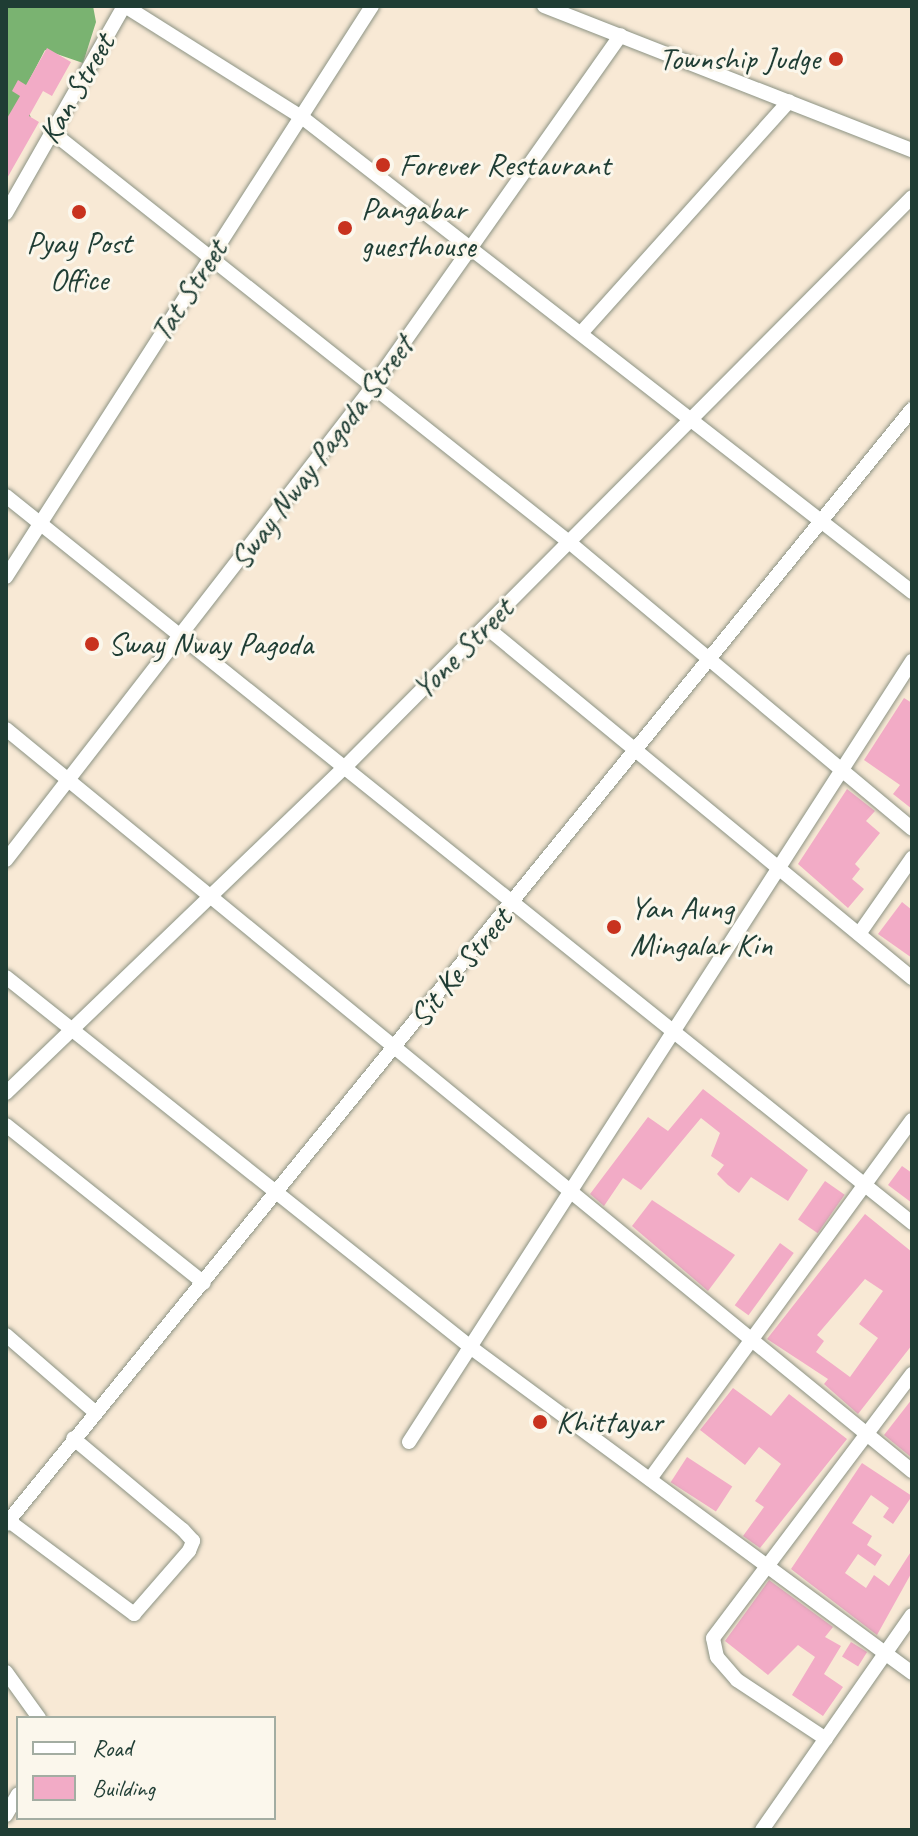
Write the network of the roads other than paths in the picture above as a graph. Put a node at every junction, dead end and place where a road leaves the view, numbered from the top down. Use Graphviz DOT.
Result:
graph roads {
  1 [pos="124,6"];
  2 [pos="372,6"];
  3 [pos="544,6"];
  4 [pos="621,35"];
  5 [pos="789,101"];
  6 [pos="303,118"];
  7 [pos="52,132"];
  8 [pos="912,150"];
  9 [pos="912,197"];
  10 [pos="6,213"];
  11 [pos="474,250"];
  12 [pos="207,262"];
  13 [pos="582,332"];
  14 [pos="371,389"];
  15 [pos="912,409"];
  16 [pos="691,419"];
  17 [pos="6,496"];
  18 [pos="822,521"];
  19 [pos="42,523"];
  20 [pos="569,542"];
  21 [pos="6,577"];
  22 [pos="912,592"];
  23 [pos="486,627"];
  24 [pos="185,636"];
  25 [pos="912,661"];
  26 [pos="710,663"];
  27 [pos="6,729"];
  28 [pos="638,752"];
  29 [pos="347,765"];
  30 [pos="841,771"];
  31 [pos="69,782"];
  32 [pos="912,829"];
  33 [pos="912,858"];
  34 [pos="6,860"];
  35 [pos="779,867"];
  36 [pos="214,893"];
  37 [pos="512,903"];
  38 [pos="859,934"];
  39 [pos="6,977"];
  40 [pos="912,978"];
  41 [pos="73,1030"];
  42 [pos="673,1033"];
  43 [pos="397,1047"];
  44 [pos="6,1093"];
  45 [pos="912,1120"];
  46 [pos="6,1125"];
  47 [pos="863,1184"];
  48 [pos="278,1196"];
  49 [pos="572,1196"];
  50 [pos="912,1223"];
  51 [pos="204,1283"];
  52 [pos="6,1335"];
  53 [pos="748,1339"];
  54 [pos="473,1349"];
  55 [pos="912,1374"];
  56 [pos="95,1412"];
  57 [pos="865,1433"];
  58 [pos="73,1438"];
  59 [pos="409,1442"];
  60 [pos="912,1471"];
  61 [pos="650,1479"];
  62 [pos="7,1522"];
  63 [pos="765,1566"];
  64 [pos="912,1615"];
  65 [pos="886,1652"];
  66 [pos="6,1672"];
  67 [pos="912,1673"];
  68 [pos="38,1716"];
  69 [pos="826,1739"];
  70 [pos="16,1798"];
  71 [pos="6,1815"];
  72 [pos="762,1830"];
  1 -- 6 [label="street"];
  1 -- 7 [label="street, Kan Street"];
  2 -- 6 [label="street, Tat Street"];
  3 -- 4 [label="street"];
  4 -- 5 [label="street"];
  4 -- 11 [label="street, Sway Nway Pagoda Street"];
  5 -- 8 [label="street"];
  5 -- 13 [label="street"];
  6 -- 11 [label="street"];
  6 -- 12 [label="street, Tat Street"];
  7 -- 10 [label="street, Kan Street"];
  7 -- 12 [label="street"];
  9 -- 16 [label="street, Yone Street"];
  11 -- 13 [label="street"];
  11 -- 14 [label="street, Sway Nway Pagoda Street"];
  12 -- 14 [label="street"];
  12 -- 19 [label="street, Tat Street"];
  13 -- 16 [label="street"];
  14 -- 20 [label="street"];
  14 -- 24 [label="street, Sway Nway Pagoda Street"];
  15 -- 18 [label="street, Sit Ke Street"];
  16 -- 18 [label="street"];
  16 -- 20 [label="street, Yone Street"];
  17 -- 19 [label="street"];
  18 -- 22 [label="street"];
  18 -- 26 [label="street, Sit Ke Street"];
  19 -- 21 [label="street, Tat Street"];
  19 -- 24 [label="street"];
  20 -- 23 [label="street, Yone Street"];
  20 -- 26 [label="street"];
  23 -- 28 [label="street"];
  23 -- 29 [label="street, Yone Street"];
  24 -- 29 [label="street"];
  24 -- 31 [label="street, Sway Nway Pagoda Street"];
  25 -- 30 [label="street"];
  26 -- 28 [label="street, Sit Ke Street"];
  26 -- 30 [label="street"];
  27 -- 31 [label="street"];
  28 -- 35 [label="street"];
  28 -- 37 [label="street, Sit Ke Street"];
  29 -- 36 [label="street, Yone Street"];
  29 -- 37 [label="street"];
  30 -- 32 [label="street"];
  30 -- 35 [label="street"];
  31 -- 34 [label="street, Sway Nway Pagoda Street"];
  31 -- 36 [label="street"];
  33 -- 38 [label="street"];
  35 -- 38 [label="street"];
  35 -- 42 [label="street"];
  36 -- 41 [label="street, Yone Street"];
  36 -- 43 [label="street"];
  37 -- 42 [label="street"];
  37 -- 43 [label="street, Sit Ke Street"];
  38 -- 40 [label="street"];
  39 -- 41 [label="street"];
  41 -- 44 [label="street, Yone Street"];
  41 -- 48 [label="street"];
  42 -- 47 [label="street"];
  42 -- 49 [label="street"];
  43 -- 48 [label="street, Sit Ke Street"];
  43 -- 49 [label="street"];
  45 -- 47 [label="street"];
  46 -- 51 [label="street"];
  47 -- 50 [label="street"];
  47 -- 53 [label="street"];
  48 -- 51 [label="street, Sit Ke Street"];
  48 -- 54 [label="street"];
  49 -- 53 [label="street"];
  49 -- 54 [label="street"];
  51 -- 56 [label="street, Sit Ke Street"];
  52 -- 56 [label="street"];
  53 -- 57 [label="street"];
  53 -- 61 [label="street"];
  54 -- 59 [label="street"];
  54 -- 61 [label="street"];
  55 -- 57 [label="street"];
  56 -- 58 [label="street, Sit Ke Street"];
  57 -- 60 [label="street"];
  57 -- 63 [label="street"];
  58 -- 62 [label="street, Sit Ke Street"];
  58 -- 62 [label="street"];
  61 -- 63 [label="street"];
  63 -- 65 [label="street"];
  63 -- 69 [label="street"];
  64 -- 65 [label="street"];
  65 -- 67 [label="street"];
  65 -- 69 [label="street"];
  66 -- 68 [label="street"];
  69 -- 72 [label="street"];
  70 -- 71 [label="street"];
}
